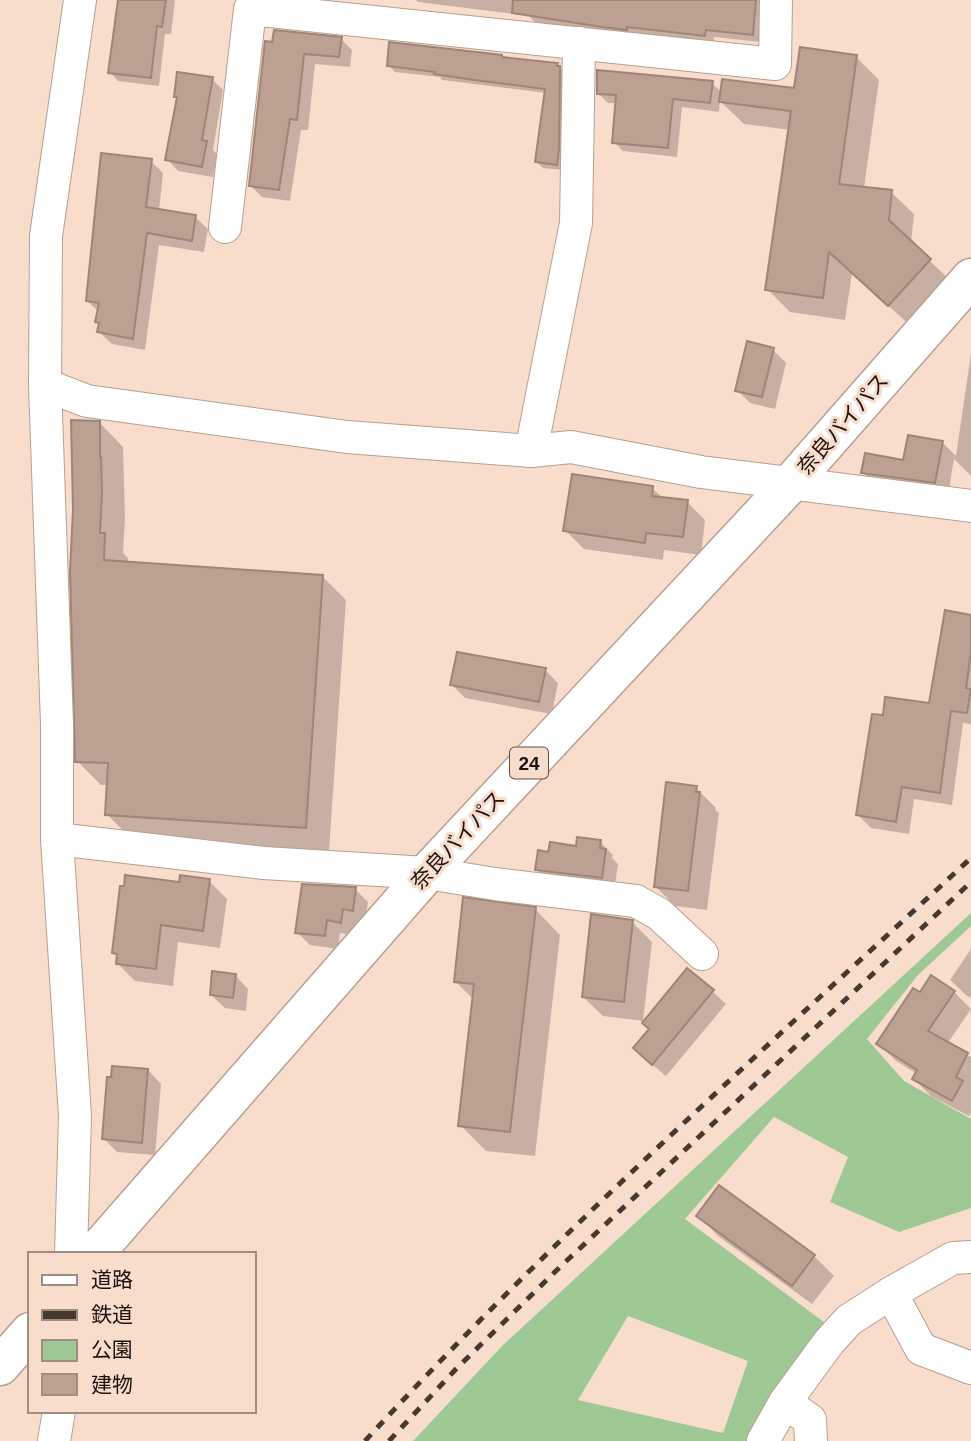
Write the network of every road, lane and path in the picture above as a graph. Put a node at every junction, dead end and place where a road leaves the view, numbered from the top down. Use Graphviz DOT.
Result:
graph roads {
  1 [pos="80,0"];
  2 [pos="776,0"];
  3 [pos="384,11"];
  4 [pos="579,43"];
  5 [pos="225,228"];
  6 [pos="971,278"];
  7 [pos="45,385"];
  8 [pos="531,451"];
  9 [pos="791,483"];
  10 [pos="971,506"];
  11 [pos="57,839"];
  12 [pos="427,873"];
  13 [pos="702,954"];
  14 [pos="71,1252"];
  15 [pos="95,1252"];
  16 [pos="971,1257"];
  17 [pos="891,1293"];
  18 [pos="28,1334"];
  19 [pos="0,1366"];
  20 [pos="971,1368"];
  21 [pos="785,1402"];
  22 [pos="59,1413"];
  23 [pos="54,1441"];
  24 [pos="763,1441"];
  25 [pos="811,1441"];
  1 -- 7 [label="street"];
  2 -- 4 [label="street"];
  3 -- 4 [label="street"];
  3 -- 5 [label="street"];
  4 -- 8 [label="street"];
  6 -- 9 [label="highway, 奈良バイパス / 24"];
  7 -- 8 [label="street"];
  7 -- 11 [label="street"];
  8 -- 9 [label="street"];
  9 -- 10 [label="street"];
  9 -- 12 [label="highway, 奈良バイパス / 24"];
  11 -- 12 [label="street"];
  11 -- 14 [label="street"];
  12 -- 13 [label="street"];
  12 -- 15 [label="highway, 奈良バイパス / 24"];
  16 -- 17 [label="street"];
  17 -- 20 [label="street"];
  17 -- 21 [label="street"];
  18 -- 19 [label="highway"];
  21 -- 24 [label="street"];
  21 -- 25 [label="street"];
  22 -- 23 [label="street"];
}
